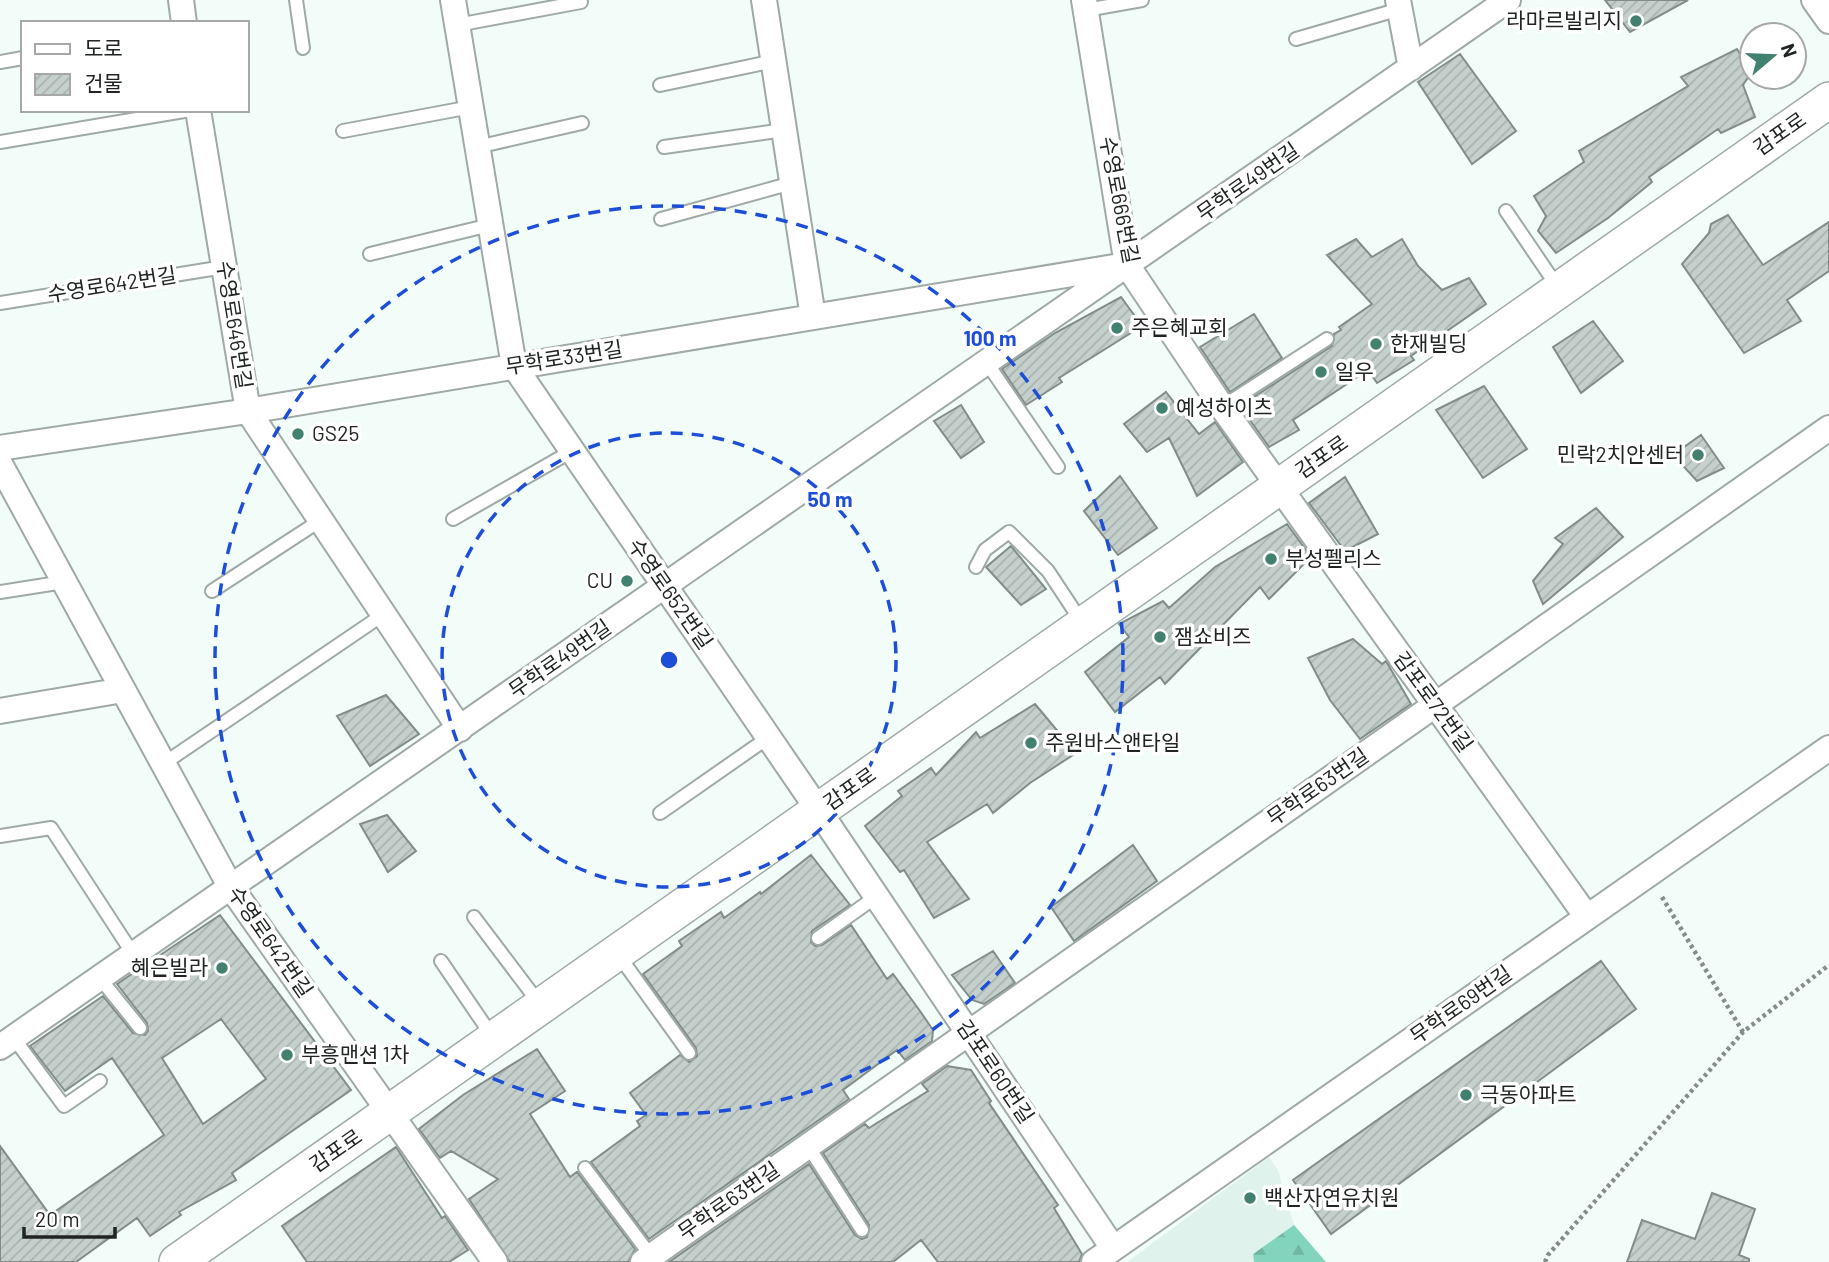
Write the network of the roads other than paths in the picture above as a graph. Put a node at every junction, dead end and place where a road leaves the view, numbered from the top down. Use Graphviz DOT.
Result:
graph roads {
  1 [pos="181,0"];
  2 [pos="296,0"];
  3 [pos="453,0"];
  4 [pos="764,0"];
  5 [pos="1142,0"];
  6 [pos="1508,0"];
  7 [pos="1814,0"];
  8 [pos="581,2"];
  9 [pos="1399,4"];
  10 [pos="1085,5"];
  11 [pos="184,21"];
  12 [pos="1829,21"];
  13 [pos="457,25"];
  14 [pos="1296,39"];
  15 [pos="303,48"];
  16 [pos="21,58"];
  17 [pos="774,61"];
  18 [pos="0,62"];
  19 [pos="1411,68"];
  20 [pos="660,85"];
  21 [pos="1829,100"];
  22 [pos="471,107"];
  23 [pos="178,112"];
  24 [pos="198,112"];
  25 [pos="582,123"];
  26 [pos="784,130"];
  27 [pos="342,131"];
  28 [pos="0,142"];
  29 [pos="477,147"];
  30 [pos="664,147"];
  31 [pos="792,183"];
  32 [pos="1506,211"];
  33 [pos="661,219"];
  34 [pos="490,225"];
  35 [pos="370,254"];
  36 [pos="1127,265"];
  37 [pos="224,267"];
  38 [pos="1560,289"];
  39 [pos="0,303"];
  40 [pos="813,317"];
  41 [pos="1327,339"];
  42 [pos="987,363"];
  43 [pos="514,366"];
  44 [pos="1222,407"];
  45 [pos="248,411"];
  46 [pos="1829,428"];
  47 [pos="0,448"];
  48 [pos="572,451"];
  49 [pos="0,464"];
  50 [pos="1058,467"];
  51 [pos="1279,487"];
  52 [pos="453,519"];
  53 [pos="321,520"];
  54 [pos="975,567"];
  55 [pos="64,582"];
  56 [pos="665,586"];
  57 [pos="212,591"];
  58 [pos="0,592"];
  59 [pos="384,614"];
  60 [pos="1084,625"];
  61 [pos="123,690"];
  62 [pos="1435,705"];
  63 [pos="0,711"];
  64 [pos="460,729"];
  65 [pos="769,737"];
  66 [pos="1829,748"];
  67 [pos="163,764"];
  68 [pos="819,810"];
  69 [pos="660,813"];
  70 [pos="0,836"];
  71 [pos="230,886"];
  72 [pos="877,896"];
  73 [pos="474,917"];
  74 [pos="1587,917"];
  75 [pos="817,938"];
  76 [pos="617,953"];
  77 [pos="133,954"];
  78 [pos="441,961"];
  79 [pos="99,977"];
  80 [pos="541,1006"];
  81 [pos="140,1028"];
  82 [pos="969,1033"];
  83 [pos="494,1039"];
  84 [pos="7,1042"];
  85 [pos="689,1053"];
  86 [pos="100,1081"];
  87 [pos="391,1112"];
  88 [pos="807,1146"];
  89 [pos="585,1168"];
  90 [pos="862,1230"];
  91 [pos="1103,1255"];
  92 [pos="487,1259"];
  93 [pos="647,1259"];
  94 [pos="177,1262"];
  1 -- 11 [label="street"];
  2 -- 15 [label="lane"];
  3 -- 13 [label="street, 수영로652번길"];
  4 -- 17 [label="street"];
  5 -- 10 [label="lane, 수영로666번길"];
  6 -- 19 [label="street, 무학로49번길"];
  7 -- 12 [label="street"];
  8 -- 13 [label="lane"];
  9 -- 14 [label="lane"];
  9 -- 19 [label="street"];
  10 -- 36 [label="street, 수영로666번길"];
  13 -- 22 [label="street, 수영로652번길"];
  16 -- 18 [label="lane"];
  17 -- 20 [label="lane"];
  17 -- 26 [label="street"];
  19 -- 36 [label="street, 무학로49번길"];
  21 -- 38 [label="street, 감포로"];
  22 -- 27 [label="lane"];
  22 -- 29 [label="street, 수영로652번길"];
  23 -- 28 [label="lane"];
  24 -- 37 [label="street, 수영로646번길"];
  25 -- 29 [label="lane"];
  26 -- 30 [label="lane"];
  26 -- 31 [label="street"];
  29 -- 34 [label="street, 수영로652번길"];
  31 -- 33 [label="lane"];
  31 -- 40 [label="street"];
  32 -- 38 [label="lane"];
  34 -- 35 [label="lane"];
  34 -- 43 [label="street, 수영로652번길"];
  36 -- 40 [label="street, 무학로33번길"];
  36 -- 42 [label="street, 무학로49번길"];
  36 -- 44 [label="street, 수영로666번길"];
  37 -- 39 [label="lane, 수영로642번길"];
  37 -- 45 [label="street, 수영로646번길"];
  38 -- 51 [label="street, 감포로"];
  40 -- 43 [label="street, 무학로33번길"];
  41 -- 44 [label="lane"];
  42 -- 50 [label="lane"];
  42 -- 56 [label="street, 무학로49번길"];
  43 -- 45 [label="street, 무학로33번길"];
  43 -- 48 [label="street, 수영로652번길"];
  44 -- 51 [label="street, 수영로666번길"];
  45 -- 47 [label="street, 무학로33번길"];
  45 -- 53 [label="street, 수영로646번길"];
  46 -- 62 [label="street, 무학로63번길"];
  48 -- 52 [label="lane"];
  48 -- 56 [label="street, 수영로652번길"];
  49 -- 55 [label="street, 수영로642번길"];
  51 -- 60 [label="street, 감포로"];
  51 -- 62 [label="street, 감포로72번길"];
  53 -- 57 [label="lane"];
  53 -- 59 [label="street, 수영로646번길"];
  54 -- 60 [label="lane"];
  55 -- 58 [label="lane"];
  55 -- 61 [label="street, 수영로642번길"];
  56 -- 64 [label="street, 무학로49번길"];
  56 -- 65 [label="street, 수영로652번길"];
  59 -- 64 [label="street, 수영로646번길"];
  59 -- 67 [label="lane"];
  60 -- 68 [label="street, 감포로"];
  61 -- 63 [label="street"];
  61 -- 67 [label="street, 수영로642번길"];
  62 -- 74 [label="street, 감포로72번길"];
  62 -- 82 [label="street, 무학로63번길"];
  64 -- 71 [label="street, 무학로49번길"];
  65 -- 68 [label="street, 수영로652번길"];
  65 -- 69 [label="lane"];
  66 -- 74 [label="street, 무학로69번길"];
  67 -- 71 [label="street, 수영로642번길"];
  68 -- 72 [label="street, 감포로60번길"];
  68 -- 76 [label="street, 감포로"];
  70 -- 77 [label="lane"];
  71 -- 77 [label="street, 무학로49번길"];
  71 -- 87 [label="street, 수영로642번길"];
  72 -- 75 [label="lane"];
  72 -- 82 [label="street, 감포로60번길"];
  73 -- 80 [label="lane"];
  74 -- 91 [label="street, 무학로69번길"];
  76 -- 80 [label="street, 감포로"];
  76 -- 85 [label="lane"];
  77 -- 79 [label="street, 무학로49번길"];
  78 -- 83 [label="lane"];
  79 -- 81 [label="lane"];
  79 -- 84 [label="street, 무학로49번길"];
  80 -- 83 [label="street, 감포로"];
  82 -- 88 [label="street, 무학로63번길"];
  82 -- 91 [label="street, 감포로60번길"];
  83 -- 87 [label="street, 감포로"];
  84 -- 86 [label="lane, 무학로49번길"];
  87 -- 92 [label="street, 수영로642번길"];
  87 -- 94 [label="street, 감포로"];
  88 -- 90 [label="lane"];
  88 -- 93 [label="street, 무학로63번길"];
  89 -- 93 [label="lane, 무학로63번길"];
}
